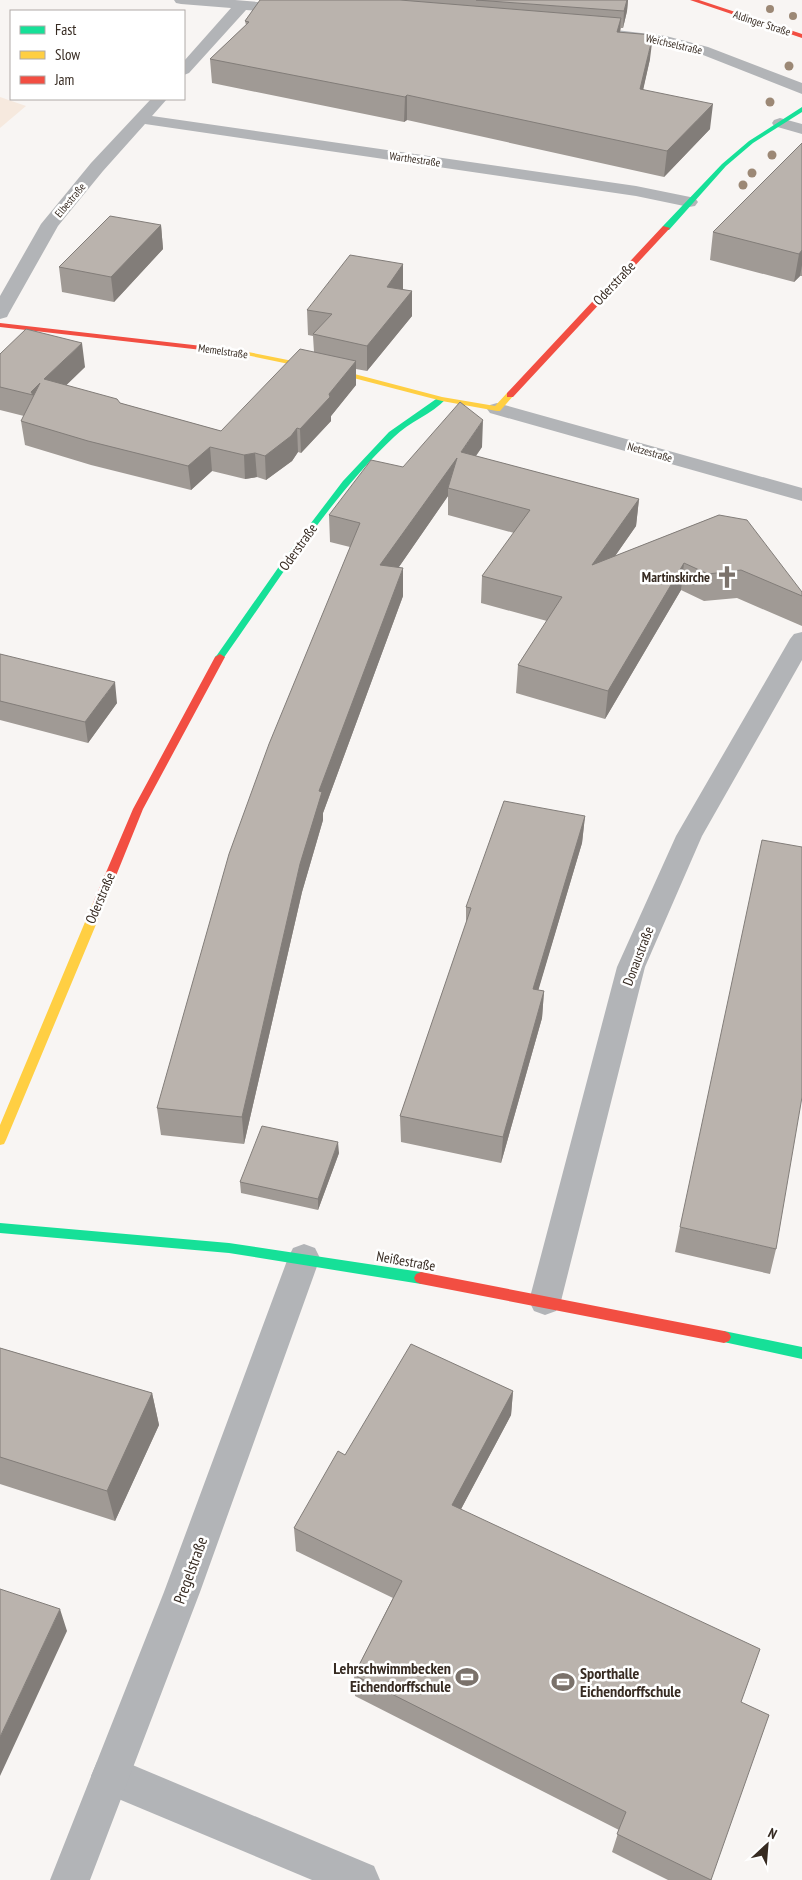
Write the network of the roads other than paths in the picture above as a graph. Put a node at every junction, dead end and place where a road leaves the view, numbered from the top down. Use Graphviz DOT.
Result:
graph roads {
  1 [pos="181,0"];
  2 [pos="693,0"];
  3 [pos="242,5"];
  4 [pos="309,10"];
  5 [pos="602,32"];
  6 [pos="802,36"];
  7 [pos="185,69"];
  8 [pos="802,89"];
  9 [pos="158,100"];
  10 [pos="802,108"];
  11 [pos="141,119"];
  12 [pos="780,124"];
  13 [pos="802,129"];
  14 [pos="689,202"];
  15 [pos="0,313"];
  16 [pos="0,325"];
  17 [pos="442,399"];
  18 [pos="497,409"];
  19 [pos="802,495"];
  20 [pos="802,639"];
  21 [pos="0,1140"];
  22 [pos="0,1228"];
  23 [pos="304,1258"];
  24 [pos="545,1301"];
  25 [pos="802,1353"];
  26 [pos="111,1776"];
  27 [pos="70,1880"];
  28 [pos="360,1880"];
  1 -- 3 [label="street"];
  2 -- 6 [label="street, Aldinger Straße"];
  3 -- 4 [label="street"];
  3 -- 7 [label="street"];
  5 -- 8 [label="street, Weichselstraße"];
  9 -- 11 [label="street, Elbestraße"];
  10 -- 12 [label="street, Oderstraße"];
  11 -- 14 [label="street, Warthestraße"];
  11 -- 15 [label="street, Elbestraße"];
  12 -- 13 [label="street"];
  12 -- 14 [label="street, Oderstraße"];
  14 -- 18 [label="street, Oderstraße"];
  16 -- 17 [label="street, Memelstraße"];
  17 -- 18 [label="street"];
  17 -- 21 [label="street, Oderstraße"];
  18 -- 19 [label="street, Netzestraße"];
  20 -- 24 [label="street, Donaustraße"];
  22 -- 23 [label="street, Neißestraße"];
  23 -- 24 [label="street, Neißestraße"];
  23 -- 26 [label="street, Pregelstraße"];
  24 -- 25 [label="street, Neißestraße"];
  26 -- 27 [label="street, Pregelstraße"];
  26 -- 28 [label="street"];
}
